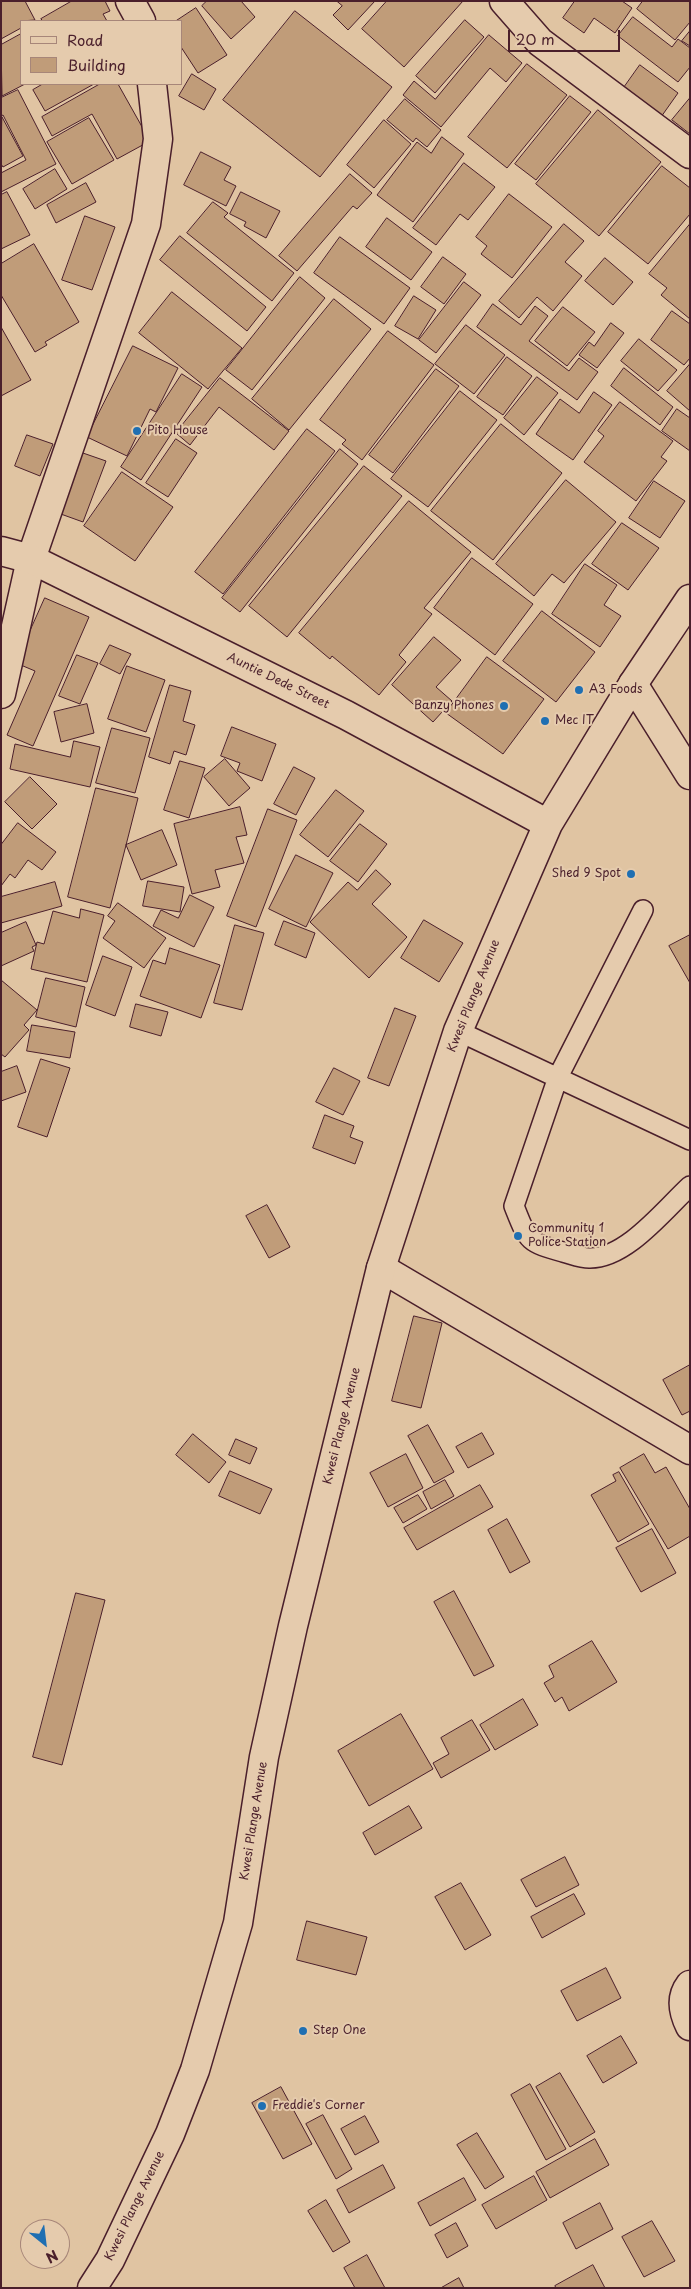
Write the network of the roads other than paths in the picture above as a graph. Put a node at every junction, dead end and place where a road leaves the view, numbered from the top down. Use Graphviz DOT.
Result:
graph roads {
  1 [pos="130,1"];
  2 [pos="504,1"];
  3 [pos="141,20"];
  4 [pos="152,85"];
  5 [pos="690,154"];
  6 [pos="1,551"];
  7 [pos="32,559"];
  8 [pos="690,599"];
  9 [pos="633,684"];
  10 [pos="1,694"];
  11 [pos="690,775"];
  12 [pos="548,824"];
  13 [pos="643,910"];
  14 [pos="458,1031"];
  15 [pos="558,1077"];
  16 [pos="690,1140"];
  17 [pos="690,1186"];
  18 [pos="381,1268"];
  19 [pos="690,1450"];
  20 [pos="690,1985"];
  21 [pos="690,2026"];
  22 [pos="92,2288"];
  1 -- 3 [label="street"];
  2 -- 5 [label="street"];
  4 -- 7 [label="street"];
  6 -- 7 [label="street, Auntie Dede Street"];
  7 -- 10 [label="street"];
  7 -- 12 [label="street, Auntie Dede Street"];
  8 -- 9 [label="street, Kwesi Plange Avenue"];
  9 -- 11 [label="street"];
  9 -- 12 [label="street, Kwesi Plange Avenue"];
  12 -- 14 [label="street, Kwesi Plange Avenue"];
  13 -- 15 [label="lane"];
  14 -- 15 [label="lane"];
  14 -- 18 [label="street, Kwesi Plange Avenue"];
  15 -- 16 [label="lane"];
  15 -- 17 [label="lane"];
  18 -- 19 [label="street"];
  18 -- 22 [label="street, Kwesi Plange Avenue"];
  20 -- 21 [label="street"];
}
